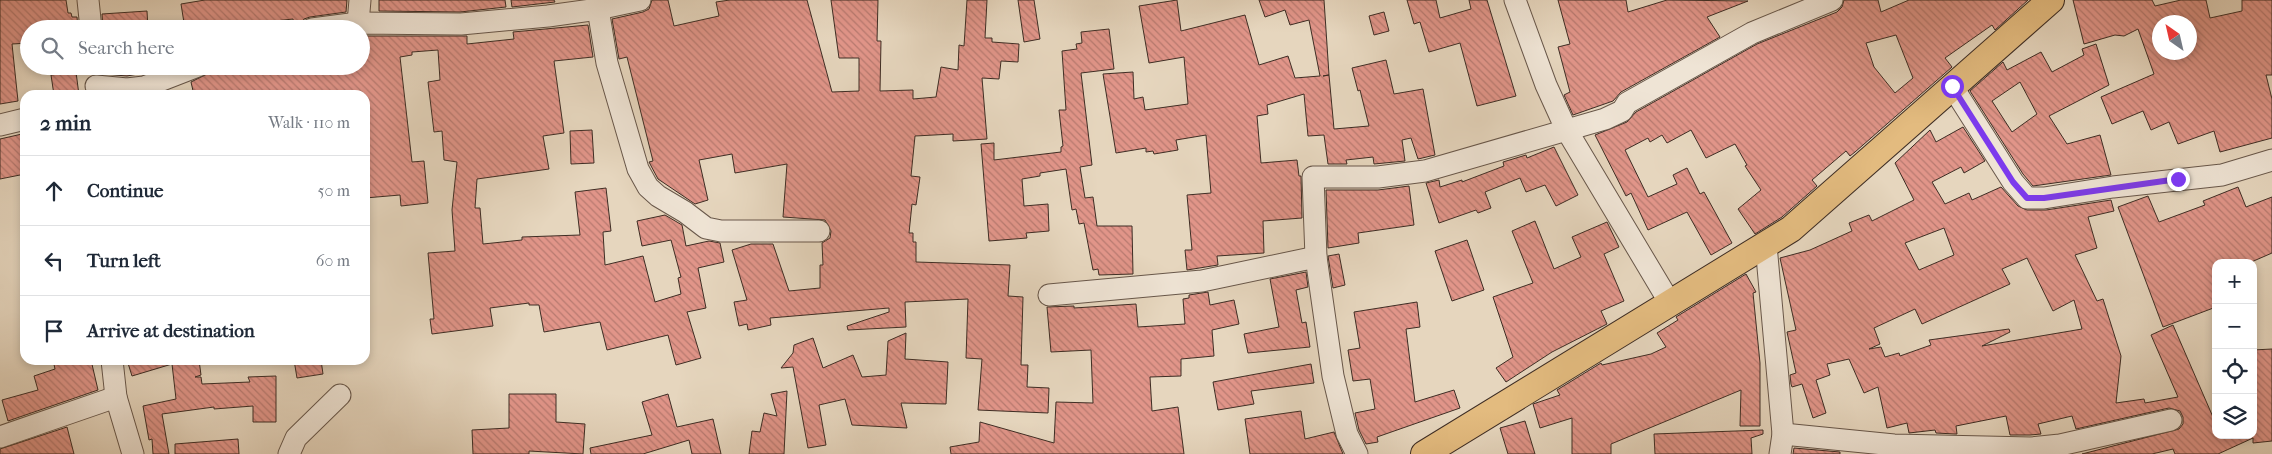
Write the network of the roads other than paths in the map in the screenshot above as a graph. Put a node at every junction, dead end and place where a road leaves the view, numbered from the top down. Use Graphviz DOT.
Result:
graph roads {
  1 [pos="88,0"];
  2 [pos="360,0"];
  3 [pos="640,0"];
  4 [pos="1515,0"];
  5 [pos="1832,0"];
  6 [pos="2051,0"];
  7 [pos="548,8"];
  8 [pos="598,9"];
  9 [pos="90,20"];
  10 [pos="358,20"];
  11 [pos="370,22"];
  12 [pos="175,75"];
  13 [pos="96,82"];
  14 [pos="1952,86"];
  15 [pos="20,120"];
  16 [pos="0,125"];
  17 [pos="1566,129"];
  18 [pos="2272,160"];
  19 [pos="819,230"];
  20 [pos="1766,244"];
  21 [pos="1316,257"];
  22 [pos="1049,295"];
  23 [pos="1670,303"];
  24 [pos="113,365"];
  25 [pos="340,394"];
  26 [pos="116,397"];
  27 [pos="2171,420"];
  28 [pos="0,437"];
  29 [pos="1782,444"];
  30 [pos="2061,449"];
  31 [pos="132,454"];
  32 [pos="289,454"];
  33 [pos="1357,454"];
  34 [pos="1424,454"];
  1 -- 9 [label="street"];
  2 -- 10 [label="street"];
  3 -- 8 [label="street"];
  4 -- 17 [label="street"];
  5 -- 17 [label="street"];
  6 -- 14 [label="main road"];
  7 -- 8 [label="street"];
  7 -- 11 [label="street"];
  8 -- 19 [label="street"];
  12 -- 13 [label="street"];
  14 -- 18 [label="street"];
  14 -- 20 [label="main road"];
  15 -- 16 [label="street"];
  17 -- 21 [label="street"];
  17 -- 23 [label="street"];
  20 -- 23 [label="main road"];
  20 -- 29 [label="street"];
  21 -- 22 [label="street"];
  21 -- 33 [label="street"];
  23 -- 34 [label="main road"];
  24 -- 26 [label="street"];
  25 -- 32 [label="street"];
  26 -- 28 [label="street"];
  26 -- 31 [label="street"];
  27 -- 30 [label="street"];
  29 -- 30 [label="street"];
}
